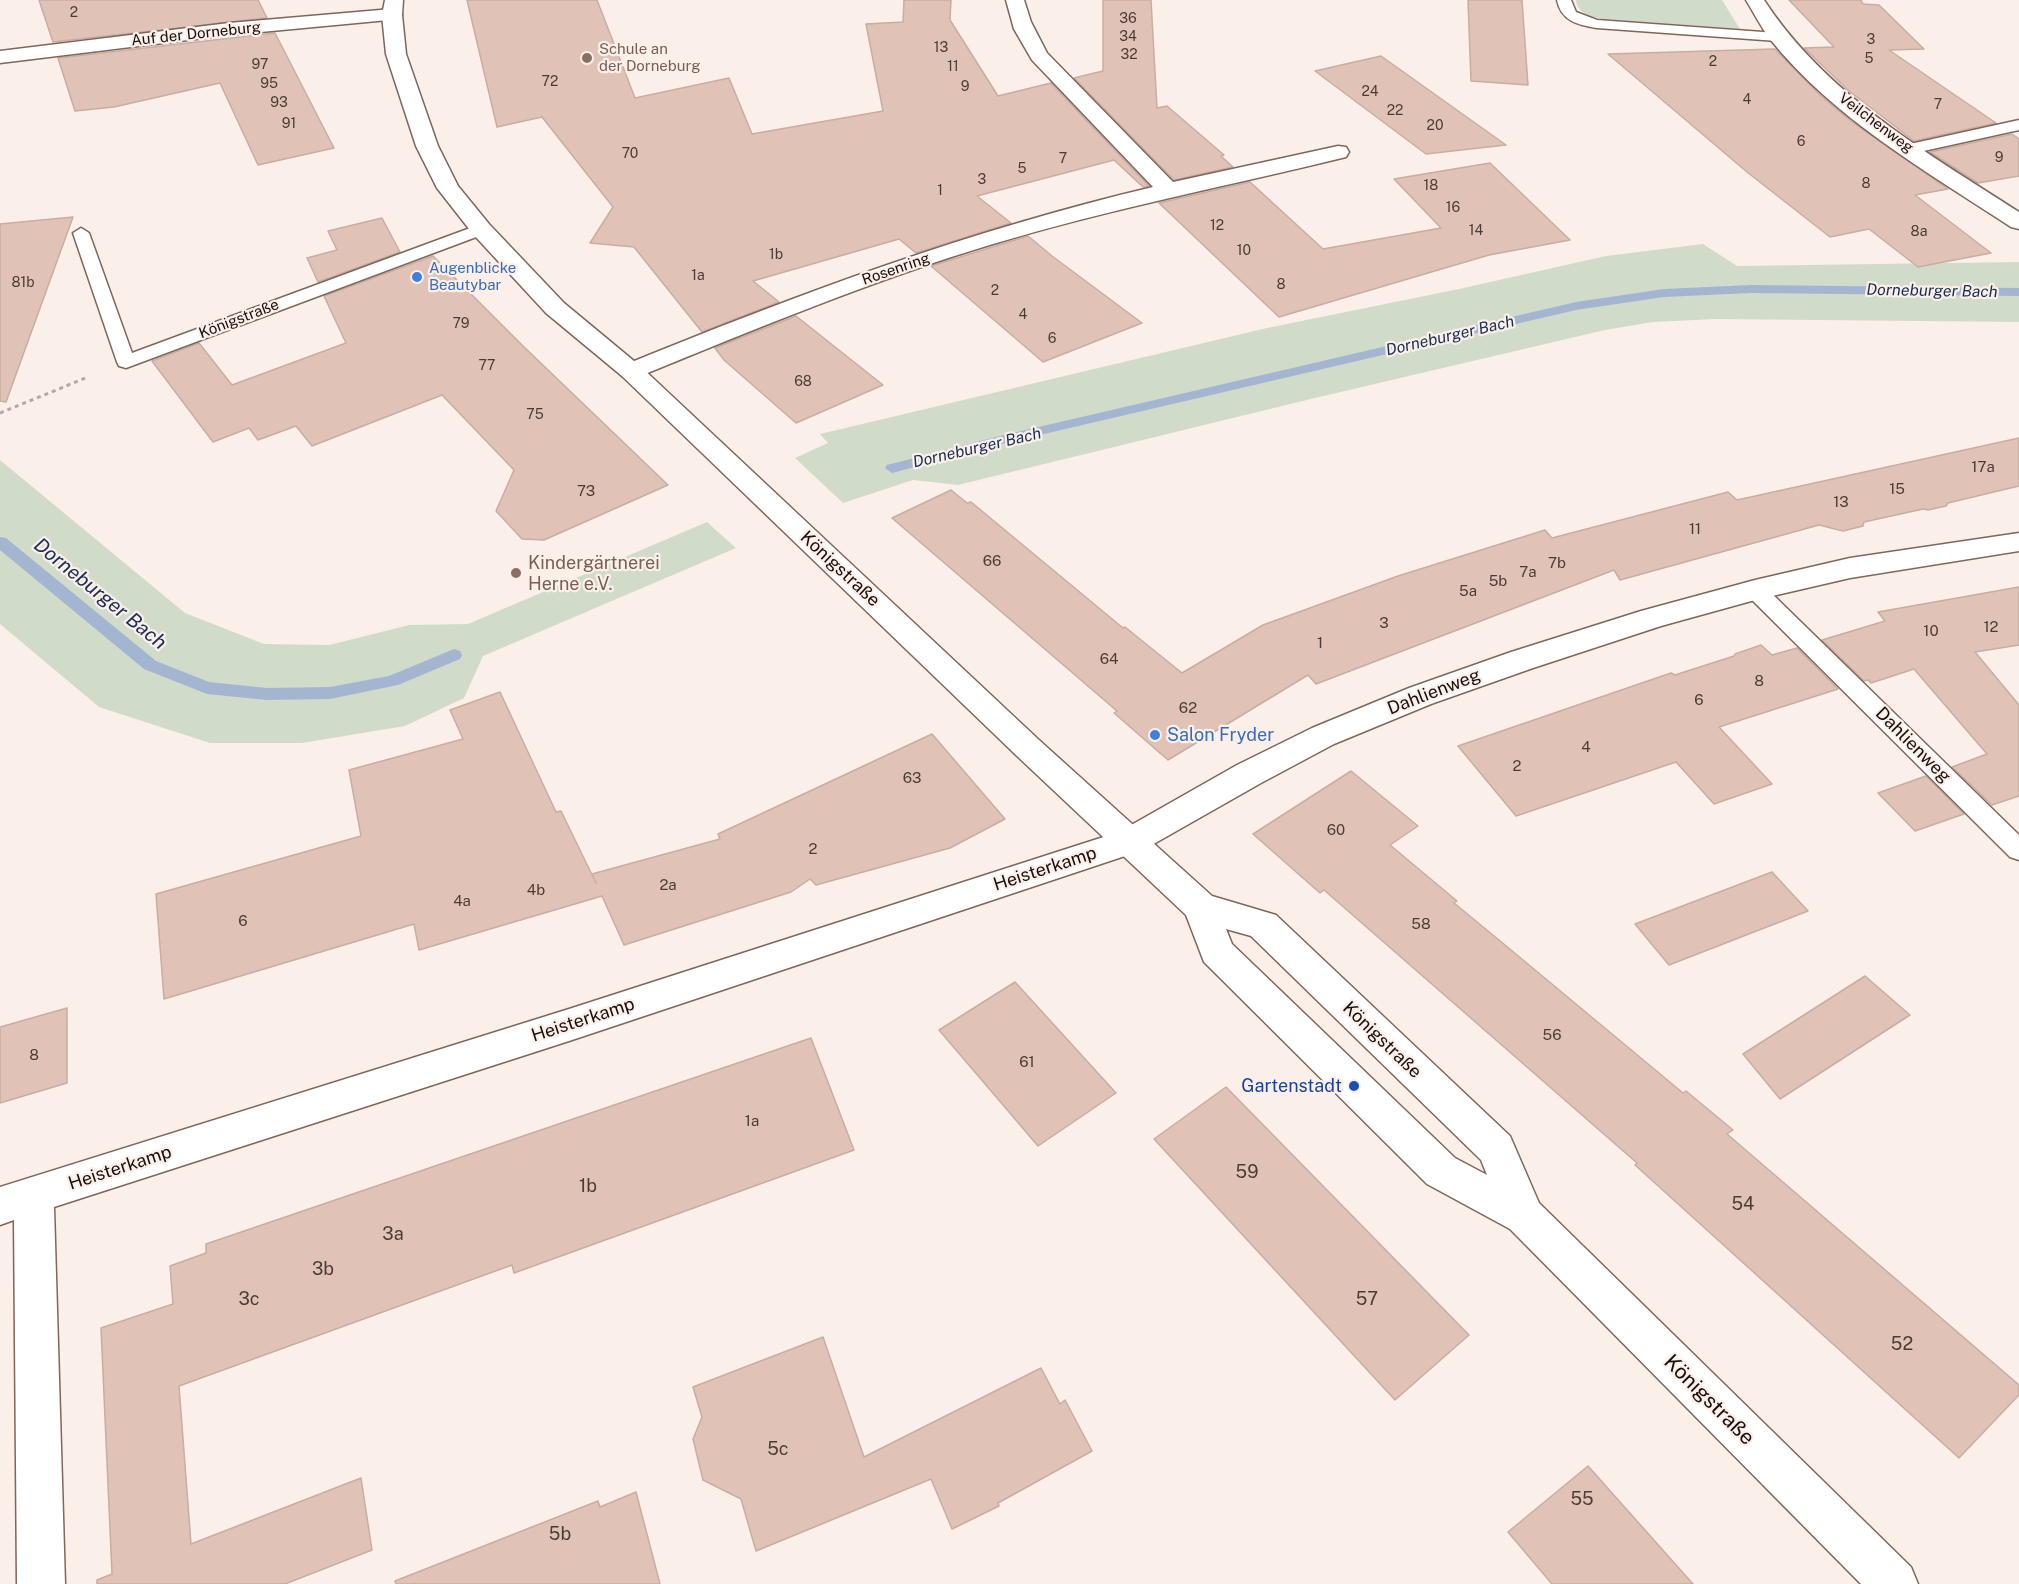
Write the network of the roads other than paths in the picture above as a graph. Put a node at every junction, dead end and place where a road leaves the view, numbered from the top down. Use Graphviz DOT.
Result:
graph roads {
  1 [pos="1015,0"];
  2 [pos="1564,0"];
  3 [pos="1755,0"];
  4 [pos="393,8"];
  5 [pos="1777,37"];
  6 [pos="0,57"];
  7 [pos="2019,125"];
  8 [pos="1910,149"];
  9 [pos="1338,152"];
  10 [pos="1168,190"];
  11 [pos="2019,222"];
  12 [pos="481,229"];
  13 [pos="81,233"];
  14 [pos="631,371"];
  15 [pos="2019,542"];
  16 [pos="1755,590"];
  17 [pos="1131,841"];
  18 [pos="2019,850"];
  19 [pos="1201,907"];
  20 [pos="17,1200"];
  21 [pos="1524,1216"];
  22 [pos="41,1584"];
  23 [pos="1894,1584"];
  1 -- 10 [label="street"];
  2 -- 5 [label="lane"];
  3 -- 5 [label="street, Veilchenweg"];
  4 -- 6 [label="street, Auf der Dorneburg"];
  4 -- 12 [label="street, Königstraße"];
  5 -- 8 [label="street, Veilchenweg"];
  7 -- 8 [label="lane"];
  8 -- 11 [label="street, Veilchenweg"];
  9 -- 10 [label="street, Rosenring"];
  10 -- 14 [label="street, Rosenring"];
  12 -- 13 [label="lane, Königstraße"];
  12 -- 14 [label="street, Königstraße"];
  14 -- 17 [label="street, Königstraße"];
  15 -- 16 [label="street, Dahlienweg"];
  16 -- 17 [label="street, Dahlienweg"];
  16 -- 18 [label="lane, Dahlienweg"];
  17 -- 19 [label="street, Königstraße"];
  17 -- 20 [label="street, Heisterkamp"];
  19 -- 21 [label="street, Königstraße"];
  19 -- 21 [label="street, Königstraße"];
  20 -- 22 [label="street, Heisterkamp"];
  21 -- 23 [label="street, Königstraße"];
}
